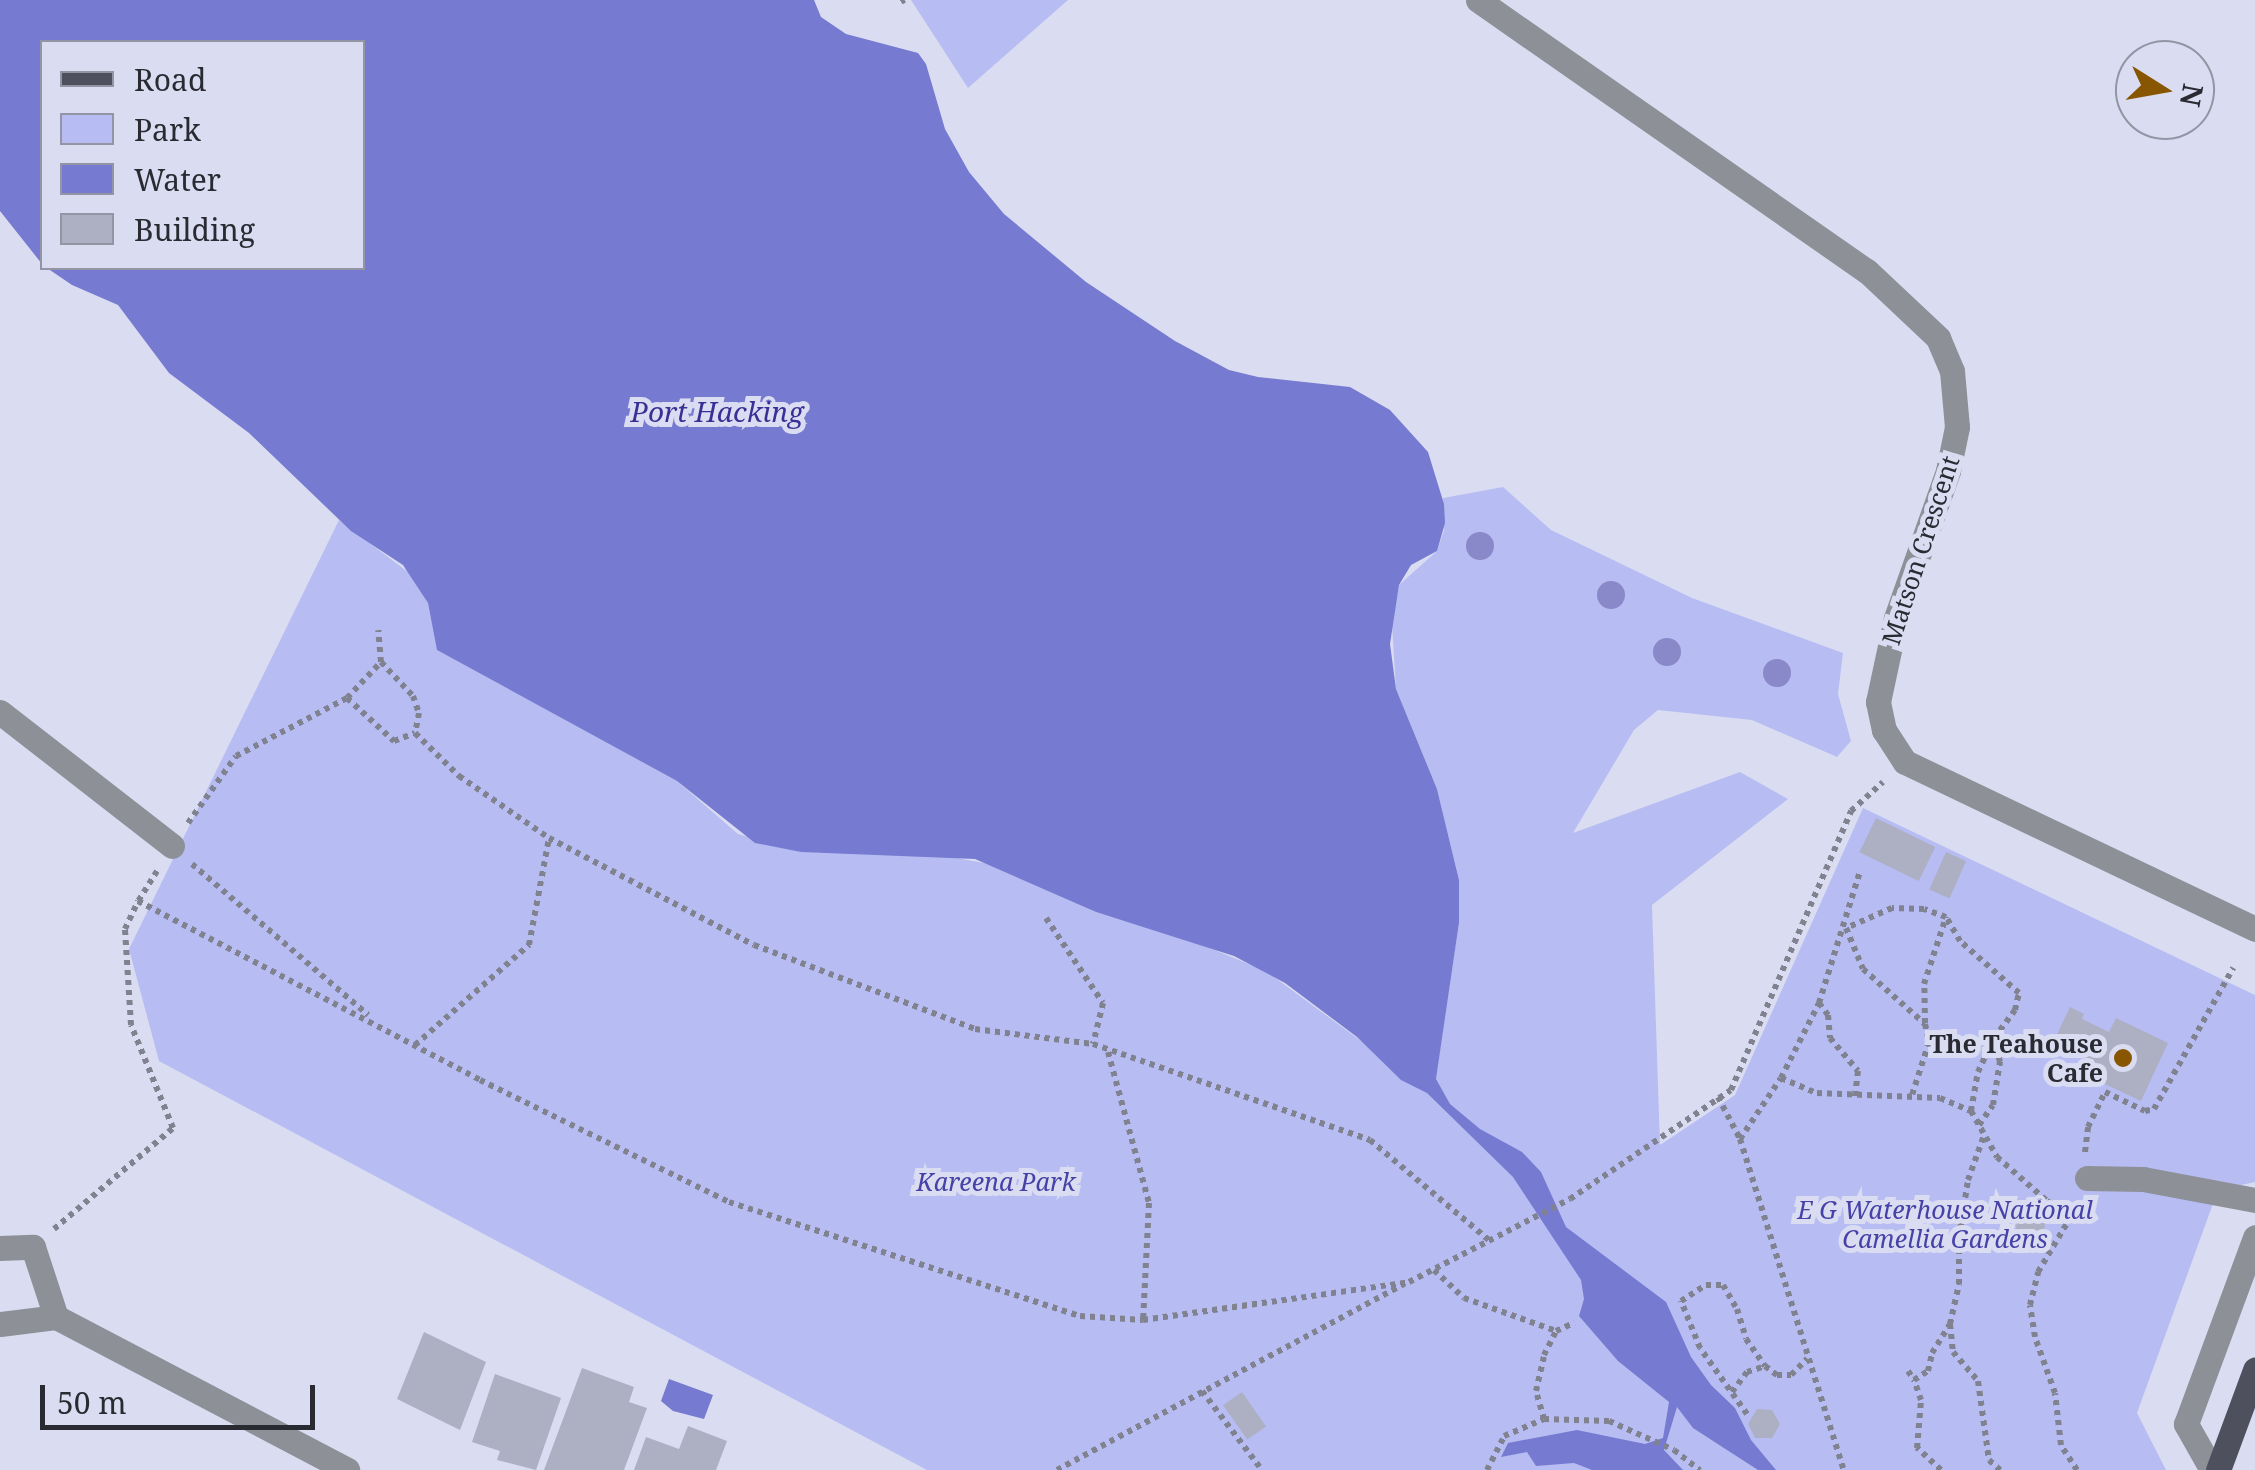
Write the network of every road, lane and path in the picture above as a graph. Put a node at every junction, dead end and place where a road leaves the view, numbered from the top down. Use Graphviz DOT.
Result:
graph roads {
  1 [pos="1478,0"];
  2 [pos="378,630"];
  3 [pos="380,662"];
  4 [pos="347,698"];
  5 [pos="0,712"];
  6 [pos="415,734"];
  7 [pos="1885,780"];
  8 [pos="549,838"];
  9 [pos="172,846"];
  10 [pos="1860,871"];
  11 [pos="138,901"];
  12 [pos="1946,917"];
  13 [pos="1046,918"];
  14 [pos="1846,928"];
  15 [pos="2255,929"];
  16 [pos="1819,1003"];
  17 [pos="377,1023"];
  18 [pos="1925,1024"];
  19 [pos="1994,1038"];
  20 [pos="415,1044"];
  21 [pos="1094,1044"];
  22 [pos="1108,1052"];
  23 [pos="1782,1078"];
  24 [pos="1912,1095"];
  25 [pos="1718,1097"];
  26 [pos="1855,1097"];
  27 [pos="1970,1111"];
  28 [pos="1980,1126"];
  29 [pos="1982,1138"];
  30 [pos="1740,1139"];
  31 [pos="2087,1178"];
  32 [pos="2255,1200"];
  33 [pos="2071,1215"];
  34 [pos="2255,1237"];
  35 [pos="1490,1240"];
  36 [pos="33,1247"];
  37 [pos="0,1248"];
  38 [pos="1434,1270"];
  39 [pos="1409,1282"];
  40 [pos="56,1317"];
  41 [pos="1143,1320"];
  42 [pos="1574,1323"];
  43 [pos="0,1324"];
  44 [pos="1950,1324"];
  45 [pos="1556,1332"];
  46 [pos="1807,1359"];
  47 [pos="1765,1366"];
  48 [pos="2255,1370"];
  49 [pos="1908,1371"];
  50 [pos="1914,1380"];
  51 [pos="1202,1391"];
  52 [pos="1732,1392"];
  53 [pos="1747,1414"];
  54 [pos="1544,1419"];
  55 [pos="347,1470"];
  56 [pos="1057,1470"];
  57 [pos="1262,1470"];
  58 [pos="1488,1470"];
  59 [pos="1700,1470"];
  60 [pos="1844,1470"];
  61 [pos="1941,1470"];
  62 [pos="2000,1470"];
  63 [pos="2215,1470"];
  1 -- 15 [label="street, Matson Crescent"];
  2 -- 3 [label="path"];
  3 -- 4 [label="path"];
  3 -- 6 [label="path"];
  4 -- 6 [label="path"];
  4 -- 9 [label="path"];
  5 -- 9 [label="street"];
  6 -- 8 [label="path"];
  7 -- 25 [label="path"];
  8 -- 20 [label="path"];
  8 -- 21 [label="path"];
  9 -- 11 [label="path"];
  9 -- 17 [label="path"];
  10 -- 14 [label="path"];
  11 -- 17 [label="path"];
  11 -- 36 [label="path"];
  12 -- 14 [label="path"];
  12 -- 18 [label="path"];
  12 -- 19 [label="path"];
  13 -- 21 [label="path"];
  14 -- 16 [label="path"];
  14 -- 18 [label="path"];
  16 -- 23 [label="path"];
  16 -- 26 [label="path"];
  17 -- 20 [label="path"];
  18 -- 24 [label="path"];
  19 -- 27 [label="path"];
  19 -- 28 [label="path"];
  20 -- 41 [label="path"];
  21 -- 22 [label="path"];
  22 -- 35 [label="path"];
  22 -- 41 [label="path"];
  23 -- 26 [label="path"];
  23 -- 30 [label="path"];
  24 -- 26 [label="path"];
  24 -- 27 [label="path"];
  25 -- 30 [label="path"];
  25 -- 35 [label="path"];
  27 -- 28 [label="path"];
  28 -- 29 [label="path"];
  29 -- 33 [label="path"];
  29 -- 44 [label="path"];
  30 -- 46 [label="path"];
  31 -- 32 [label="street"];
  34 -- 63 [label="street"];
  35 -- 38 [label="path"];
  36 -- 37 [label="street"];
  36 -- 40 [label="street"];
  38 -- 39 [label="path"];
  38 -- 45 [label="path"];
  39 -- 41 [label="path"];
  39 -- 51 [label="path"];
  40 -- 43 [label="street"];
  40 -- 55 [label="street"];
  42 -- 45 [label="path"];
  44 -- 50 [label="path"];
  44 -- 62 [label="path"];
  45 -- 54 [label="path"];
  46 -- 47 [label="path"];
  46 -- 60 [label="path"];
  47 -- 52 [label="path"];
  47 -- 52 [label="path"];
  48 -- 63 [label="main road"];
  49 -- 50 [label="path"];
  50 -- 61 [label="path"];
  51 -- 56 [label="path"];
  51 -- 57 [label="path"];
  52 -- 53 [label="path"];
  54 -- 58 [label="path"];
  54 -- 59 [label="path"];
}
